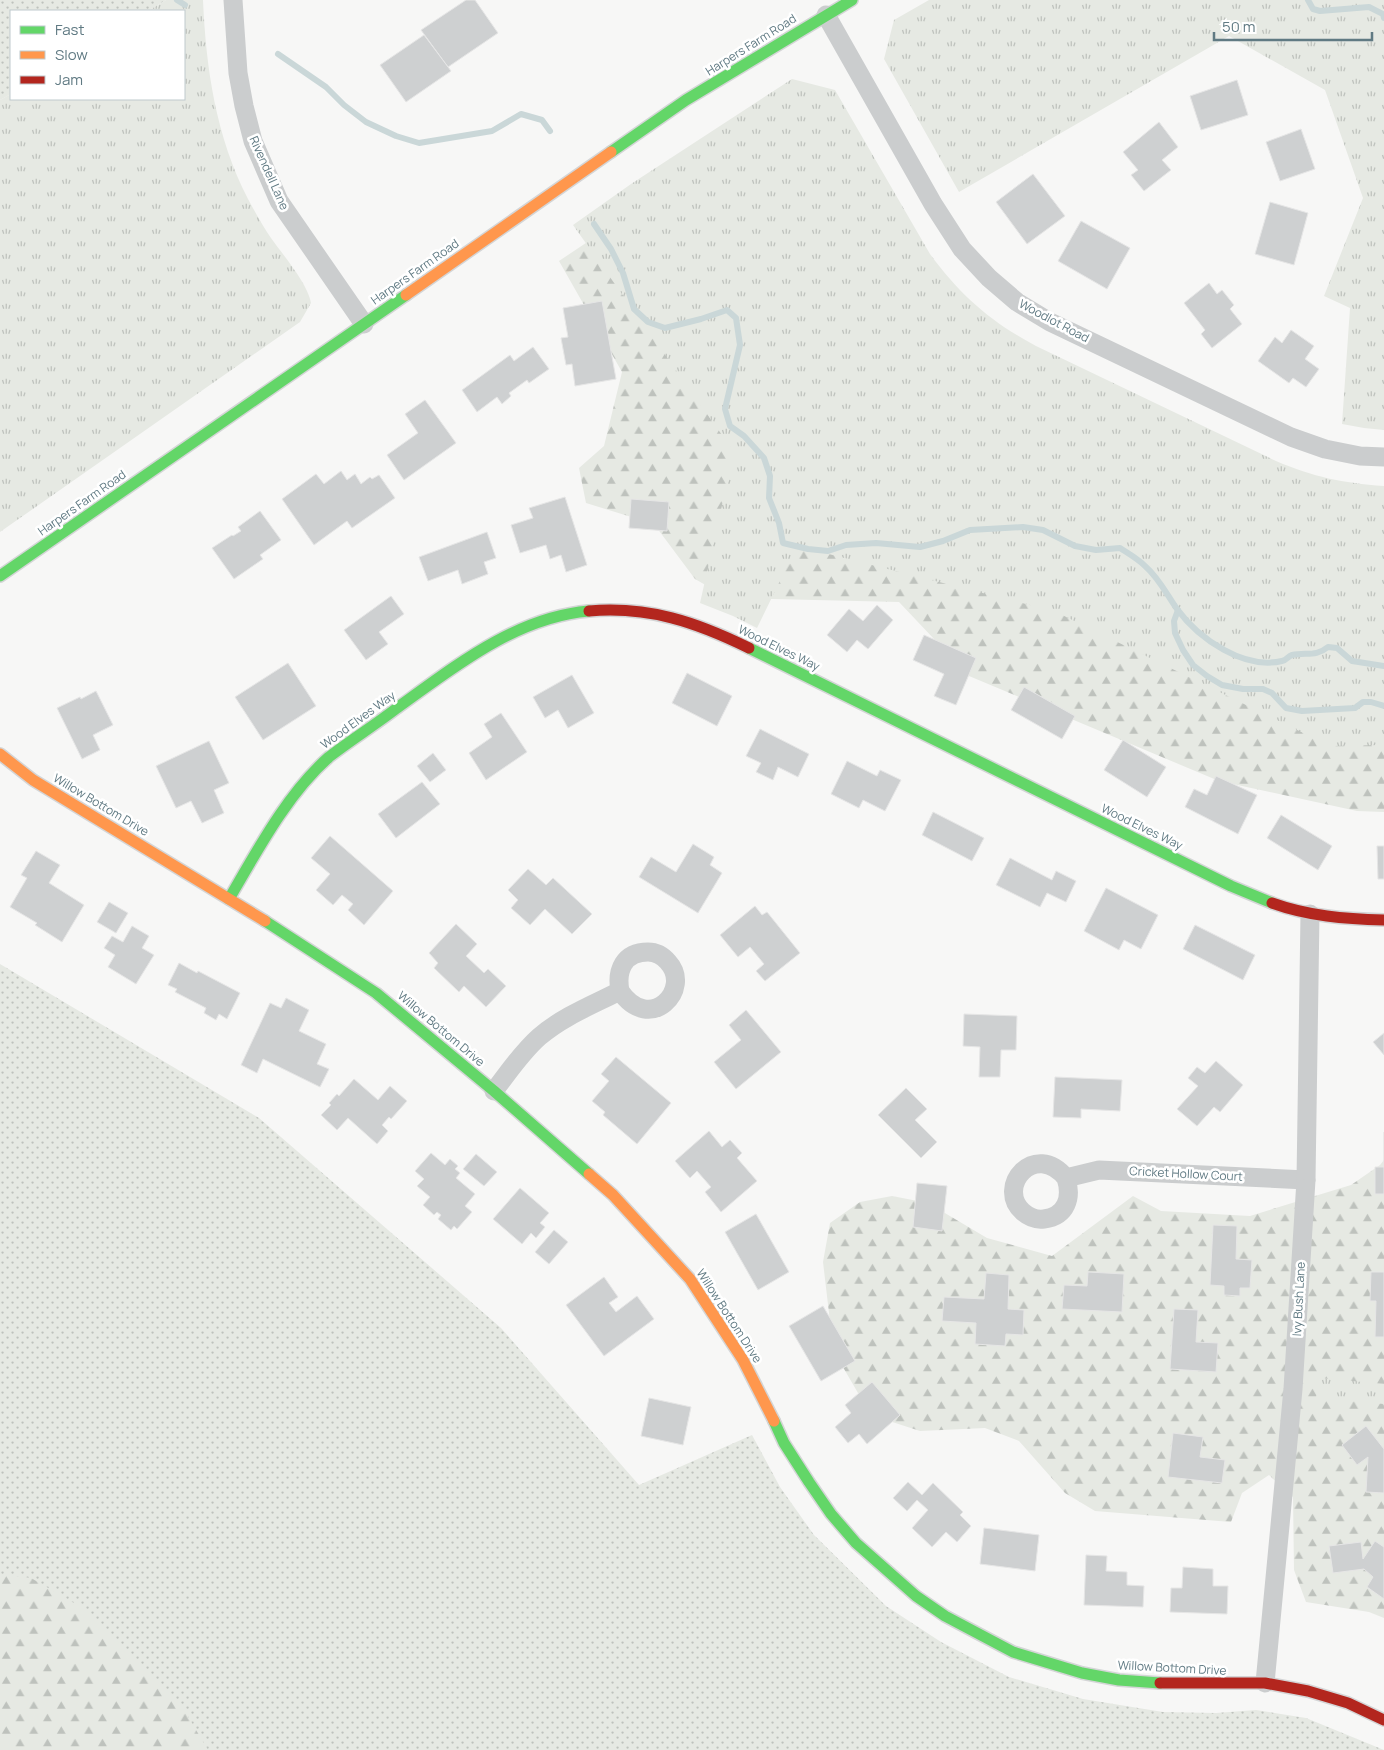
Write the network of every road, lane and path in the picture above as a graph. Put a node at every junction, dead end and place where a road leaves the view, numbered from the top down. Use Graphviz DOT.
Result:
graph roads {
  1 [pos="233,0"];
  2 [pos="852,0"];
  3 [pos="826,15"];
  4 [pos="364,324"];
  5 [pos="1384,457"];
  6 [pos="0,576"];
  7 [pos="0,754"];
  8 [pos="230,899"];
  9 [pos="1310,914"];
  10 [pos="1384,920"];
  11 [pos="620,992"];
  12 [pos="494,1091"];
  13 [pos="1066,1178"];
  14 [pos="1306,1180"];
  15 [pos="1265,1683"];
  16 [pos="1384,1720"];
  1 -- 4 [label="street, Rivendell Lane"];
  2 -- 3 [label="street, Harpers Farm Road"];
  3 -- 4 [label="street, Harpers Farm Road"];
  3 -- 5 [label="street, Woodlot Road"];
  4 -- 6 [label="street, Harpers Farm Road"];
  7 -- 8 [label="street, Willow Bottom Drive"];
  8 -- 9 [label="street, Wood Elves Way"];
  8 -- 12 [label="street, Willow Bottom Drive"];
  9 -- 10 [label="street, Wood Elves Way"];
  9 -- 14 [label="street, Ivy Bush Lane"];
  11 -- 12 [label="street"];
  12 -- 15 [label="street, Willow Bottom Drive"];
  13 -- 14 [label="street, Cricket Hollow Court"];
  14 -- 15 [label="street, Ivy Bush Lane"];
  15 -- 16 [label="street, Willow Bottom Drive"];
}
